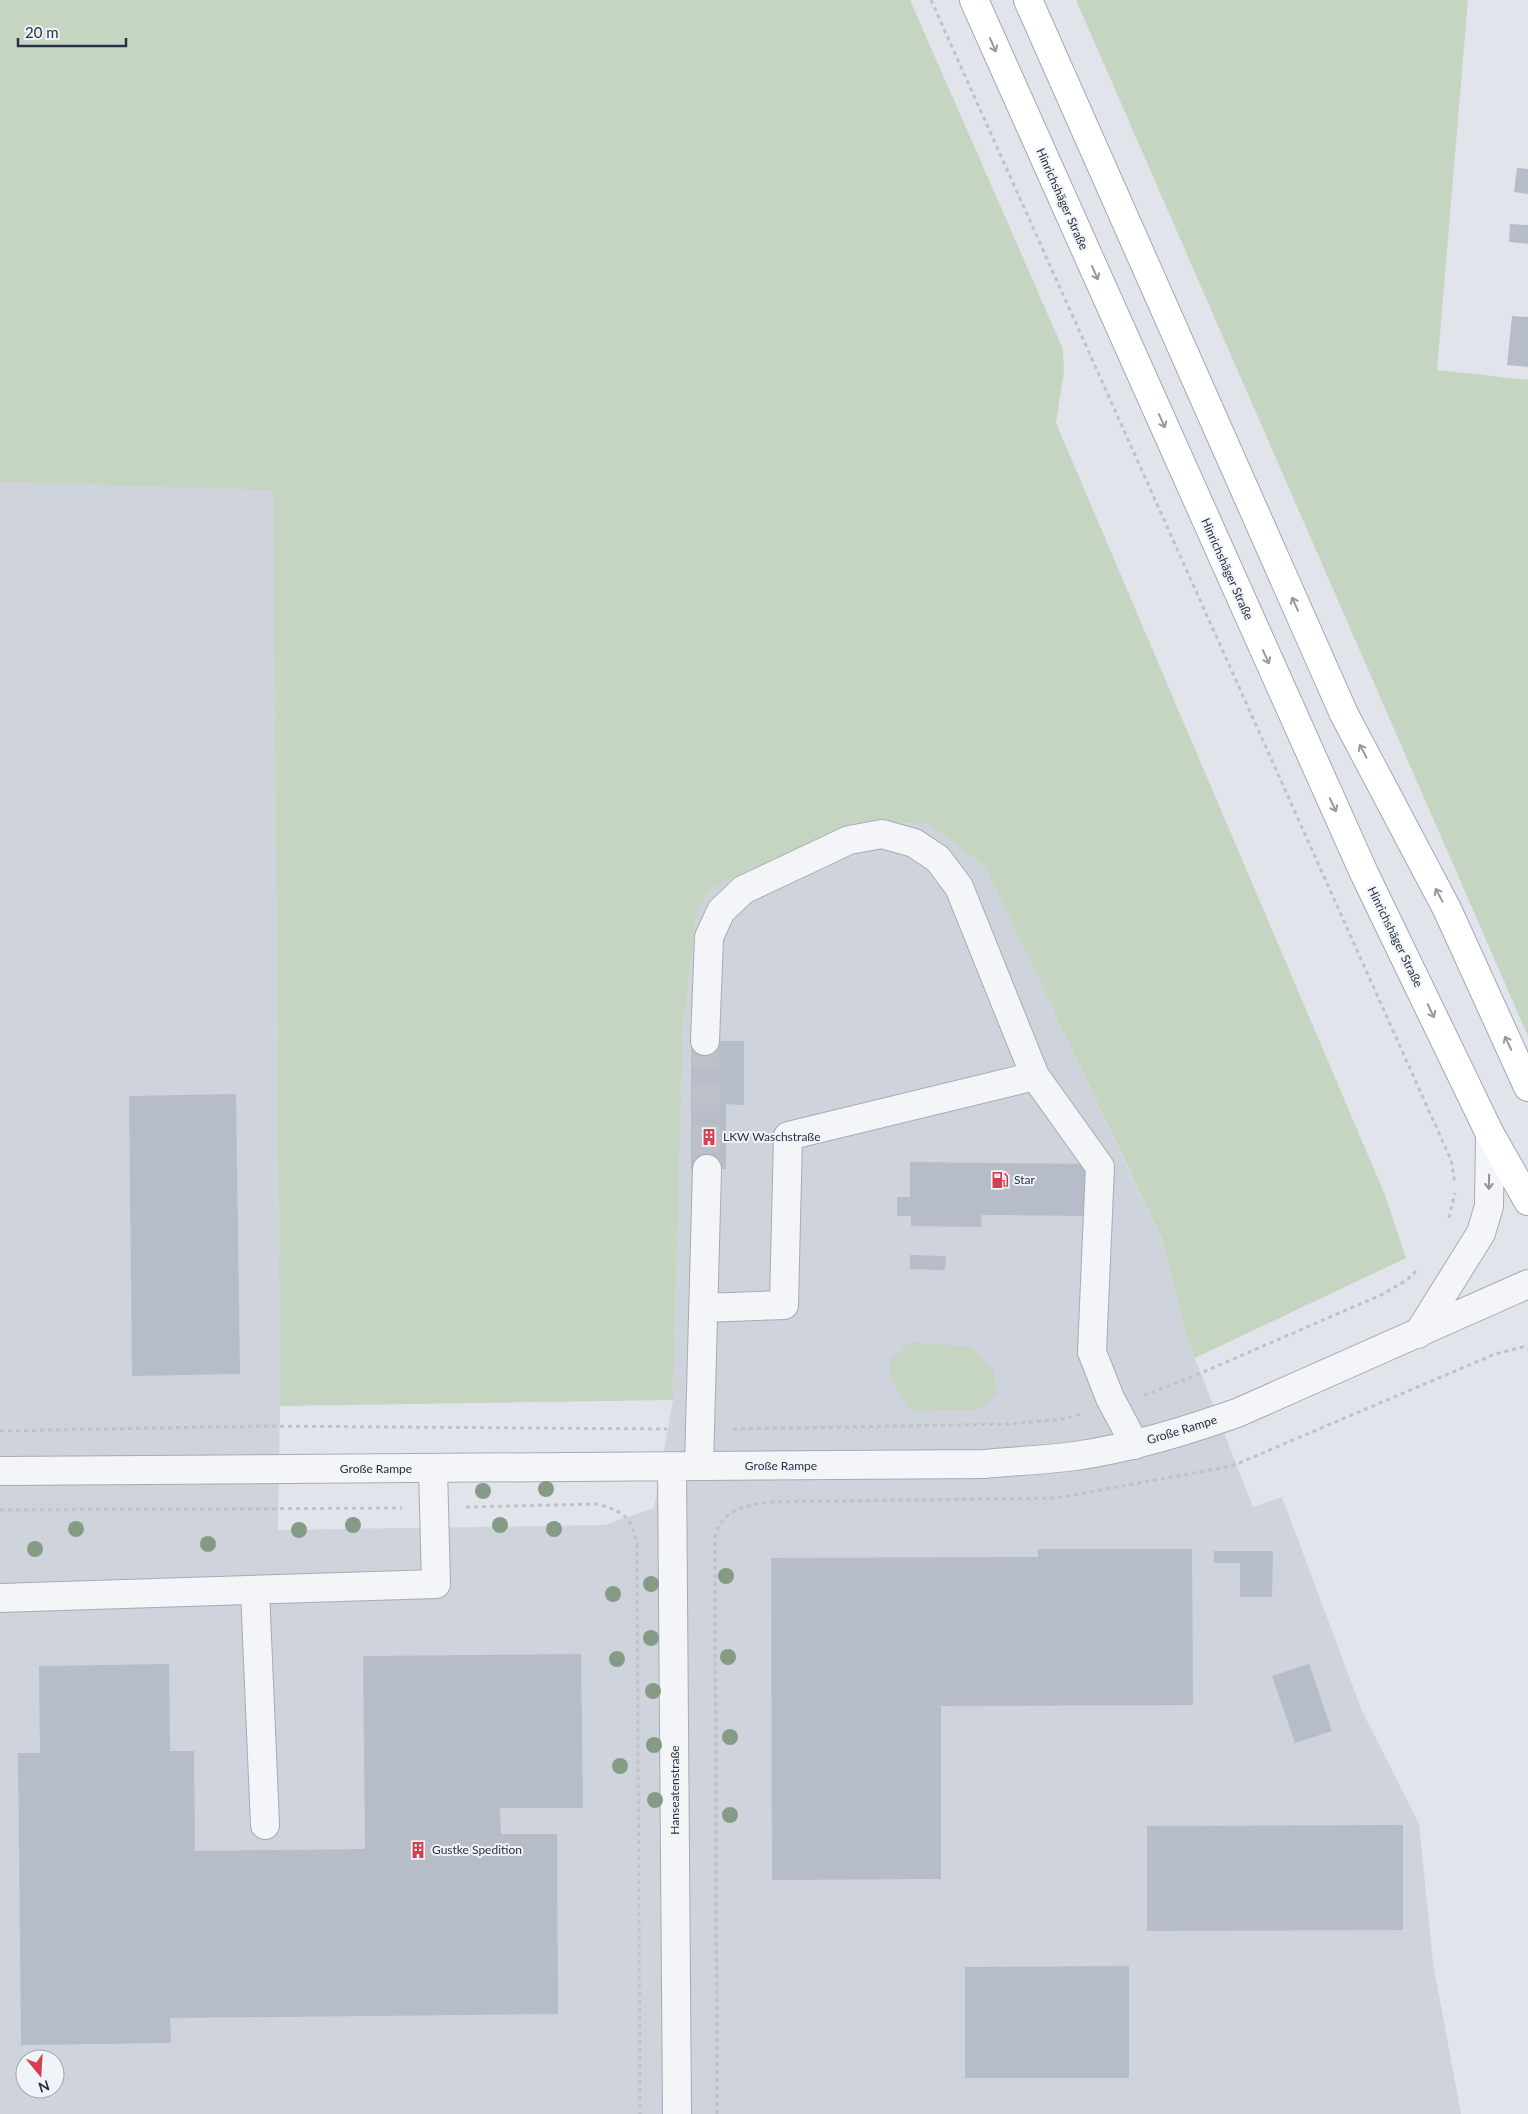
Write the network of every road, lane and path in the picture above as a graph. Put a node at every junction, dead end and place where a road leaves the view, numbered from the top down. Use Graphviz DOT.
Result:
graph roads {
  1 [pos="932,0"];
  2 [pos="974,0"];
  3 [pos="1028,0"];
  4 [pos="705,1041"];
  5 [pos="1035,1076"];
  6 [pos="1528,1087"];
  7 [pos="1490,1134"];
  8 [pos="707,1169"];
  9 [pos="1528,1201"];
  10 [pos="1448,1222"];
  11 [pos="1423,1265"];
  12 [pos="1528,1284"];
  13 [pos="704,1308"];
  14 [pos="1418,1334"];
  15 [pos="1115,1407"];
  16 [pos="700,1429"];
  17 [pos="0,1431"];
  18 [pos="1135,1444"];
  19 [pos="672,1466"];
  20 [pos="699,1466"];
  21 [pos="433,1468"];
  22 [pos="0,1471"];
  23 [pos="745,1506"];
  24 [pos="434,1508"];
  25 [pos="0,1510"];
  26 [pos="255,1590"];
  27 [pos="0,1598"];
  28 [pos="265,1825"];
  29 [pos="640,2114"];
  30 [pos="677,2114"];
  31 [pos="717,2114"];
  1 -- 10 [label="path"];
  2 -- 7 [label="main road, Hinrichshäger Straße, one-way"];
  6 -- 3 [label="main road, one-way"];
  4 -- 5 [label="street"];
  5 -- 13 [label="street"];
  5 -- 15 [label="street"];
  7 -- 9 [label="main road, Hinrichshäger Straße"];
  7 -- 14 [label="street, Hinrichshäger Straße, one-way"];
  8 -- 13 [label="street"];
  11 -- 15 [label="path"];
  12 -- 14 [label="street, Große Rampe"];
  13 -- 16 [label="street"];
  14 -- 18 [label="street, Große Rampe"];
  15 -- 16 [label="path"];
  15 -- 18 [label="street"];
  16 -- 17 [label="path"];
  16 -- 20 [label="street"];
  18 -- 20 [label="street, Große Rampe"];
  19 -- 20 [label="street, Große Rampe"];
  19 -- 21 [label="street, Große Rampe"];
  19 -- 30 [label="street, Hanseatenstraße"];
  21 -- 22 [label="street, Große Rampe"];
  21 -- 24 [label="street"];
  23 -- 31 [label="path"];
  24 -- 25 [label="path"];
  24 -- 26 [label="street"];
  24 -- 29 [label="path"];
  26 -- 27 [label="street"];
  26 -- 28 [label="street"];
}
